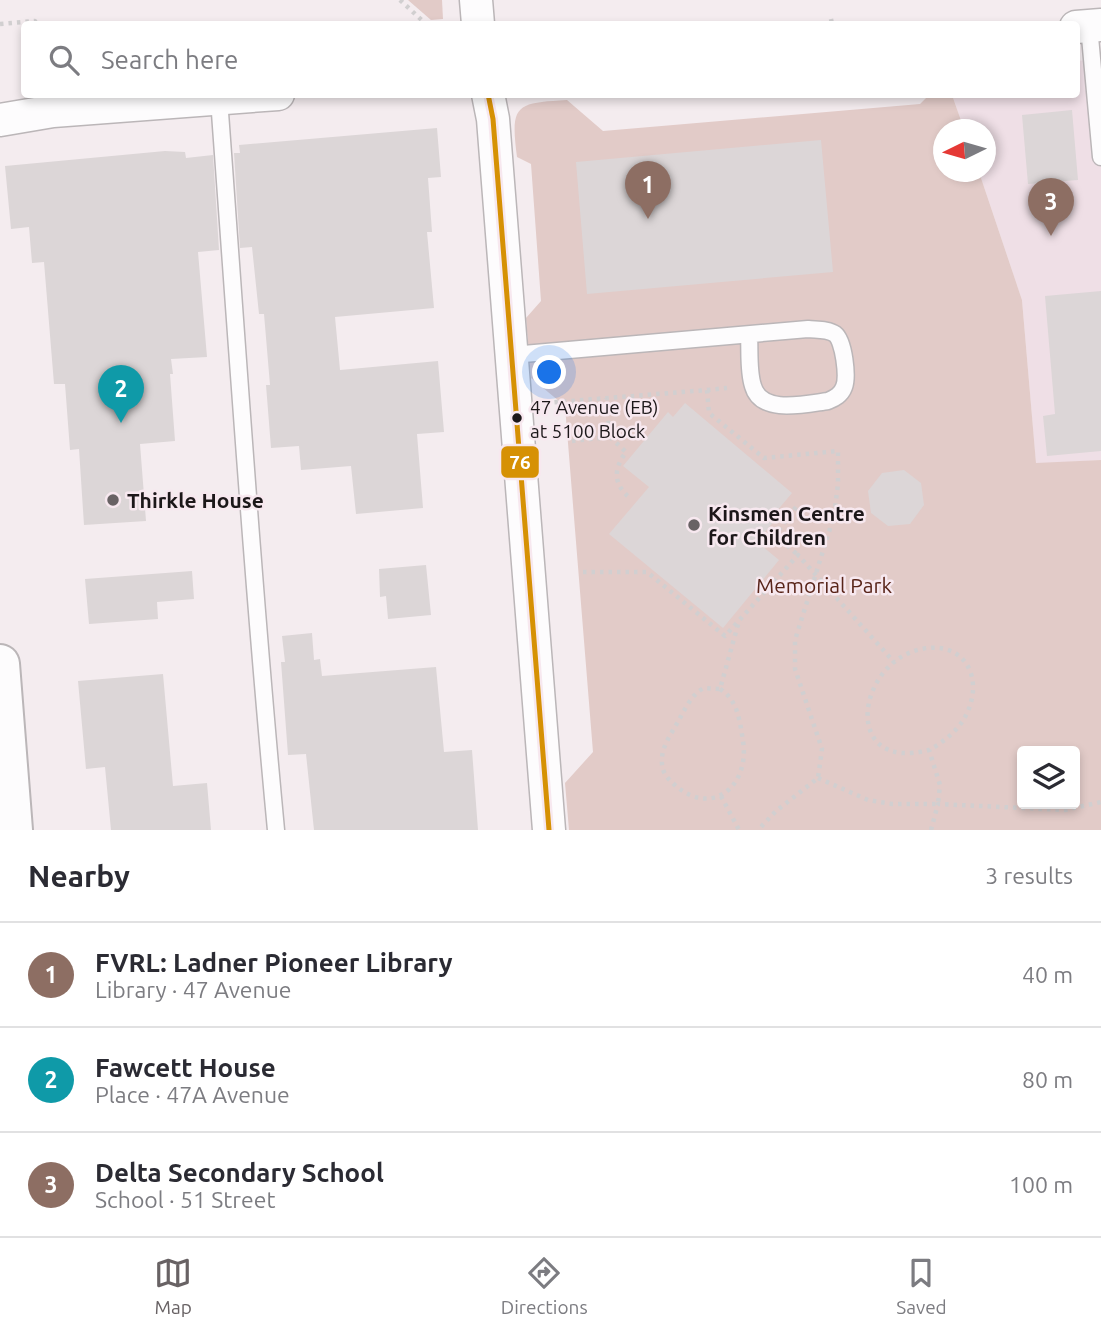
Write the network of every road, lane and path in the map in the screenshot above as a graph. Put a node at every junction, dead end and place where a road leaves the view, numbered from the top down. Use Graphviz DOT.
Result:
graph roads {
  1 [pos="400,0"];
  2 [pos="475,0"];
  3 [pos="423,21"];
  4 [pos="478,21"];
  5 [pos="21,22"];
  6 [pos="0,23"];
  7 [pos="1089,26"];
  8 [pos="231,98"];
  9 [pos="489,98"];
  10 [pos="219,99"];
  11 [pos="0,120"];
  12 [pos="1101,157"];
  13 [pos="749,335"];
  14 [pos="512,355"];
  15 [pos="733,387"];
  16 [pos="707,390"];
  17 [pos="606,398"];
  18 [pos="569,401"];
  19 [pos="610,437"];
  20 [pos="572,441"];
  21 [pos="631,499"];
  22 [pos="796,506"];
  23 [pos="798,555"];
  24 [pos="583,572"];
  25 [pos="816,573"];
  26 [pos="739,621"];
  27 [pos="894,662"];
  28 [pos="0,664"];
  29 [pos="720,689"];
  30 [pos="929,750"];
  31 [pos="818,778"];
  32 [pos="721,796"];
  33 [pos="1101,802"];
  34 [pos="937,804"];
  35 [pos="13,830"];
  36 [pos="276,830"];
  37 [pos="549,830"];
  38 [pos="739,830"];
  39 [pos="758,830"];
  40 [pos="931,830"];
  1 -- 3 [label="path"];
  2 -- 4 [label="street"];
  5 -- 6 [label="path"];
  7 -- 12 [label="lane"];
  8 -- 10 [label="street"];
  9 -- 14 [label="street"];
  10 -- 11 [label="street"];
  10 -- 36 [label="lane"];
  13 -- 13 [label="lane"];
  13 -- 14 [label="lane"];
  14 -- 37 [label="street"];
  15 -- 16 [label="path"];
  16 -- 17 [label="path"];
  16 -- 25 [label="path"];
  17 -- 18 [label="path"];
  17 -- 19 [label="path"];
  19 -- 20 [label="path"];
  19 -- 21 [label="path"];
  22 -- 23 [label="path"];
  23 -- 25 [label="path"];
  23 -- 26 [label="path"];
  24 -- 26 [label="path"];
  25 -- 27 [label="path"];
  25 -- 31 [label="path"];
  26 -- 29 [label="path"];
  27 -- 30 [label="path"];
  27 -- 30 [label="path"];
  28 -- 35 [label="main road"];
  29 -- 32 [label="path"];
  29 -- 32 [label="path"];
  30 -- 34 [label="path"];
  31 -- 34 [label="path"];
  31 -- 39 [label="path"];
  32 -- 38 [label="path"];
  33 -- 34 [label="path"];
  34 -- 40 [label="path"];
}
